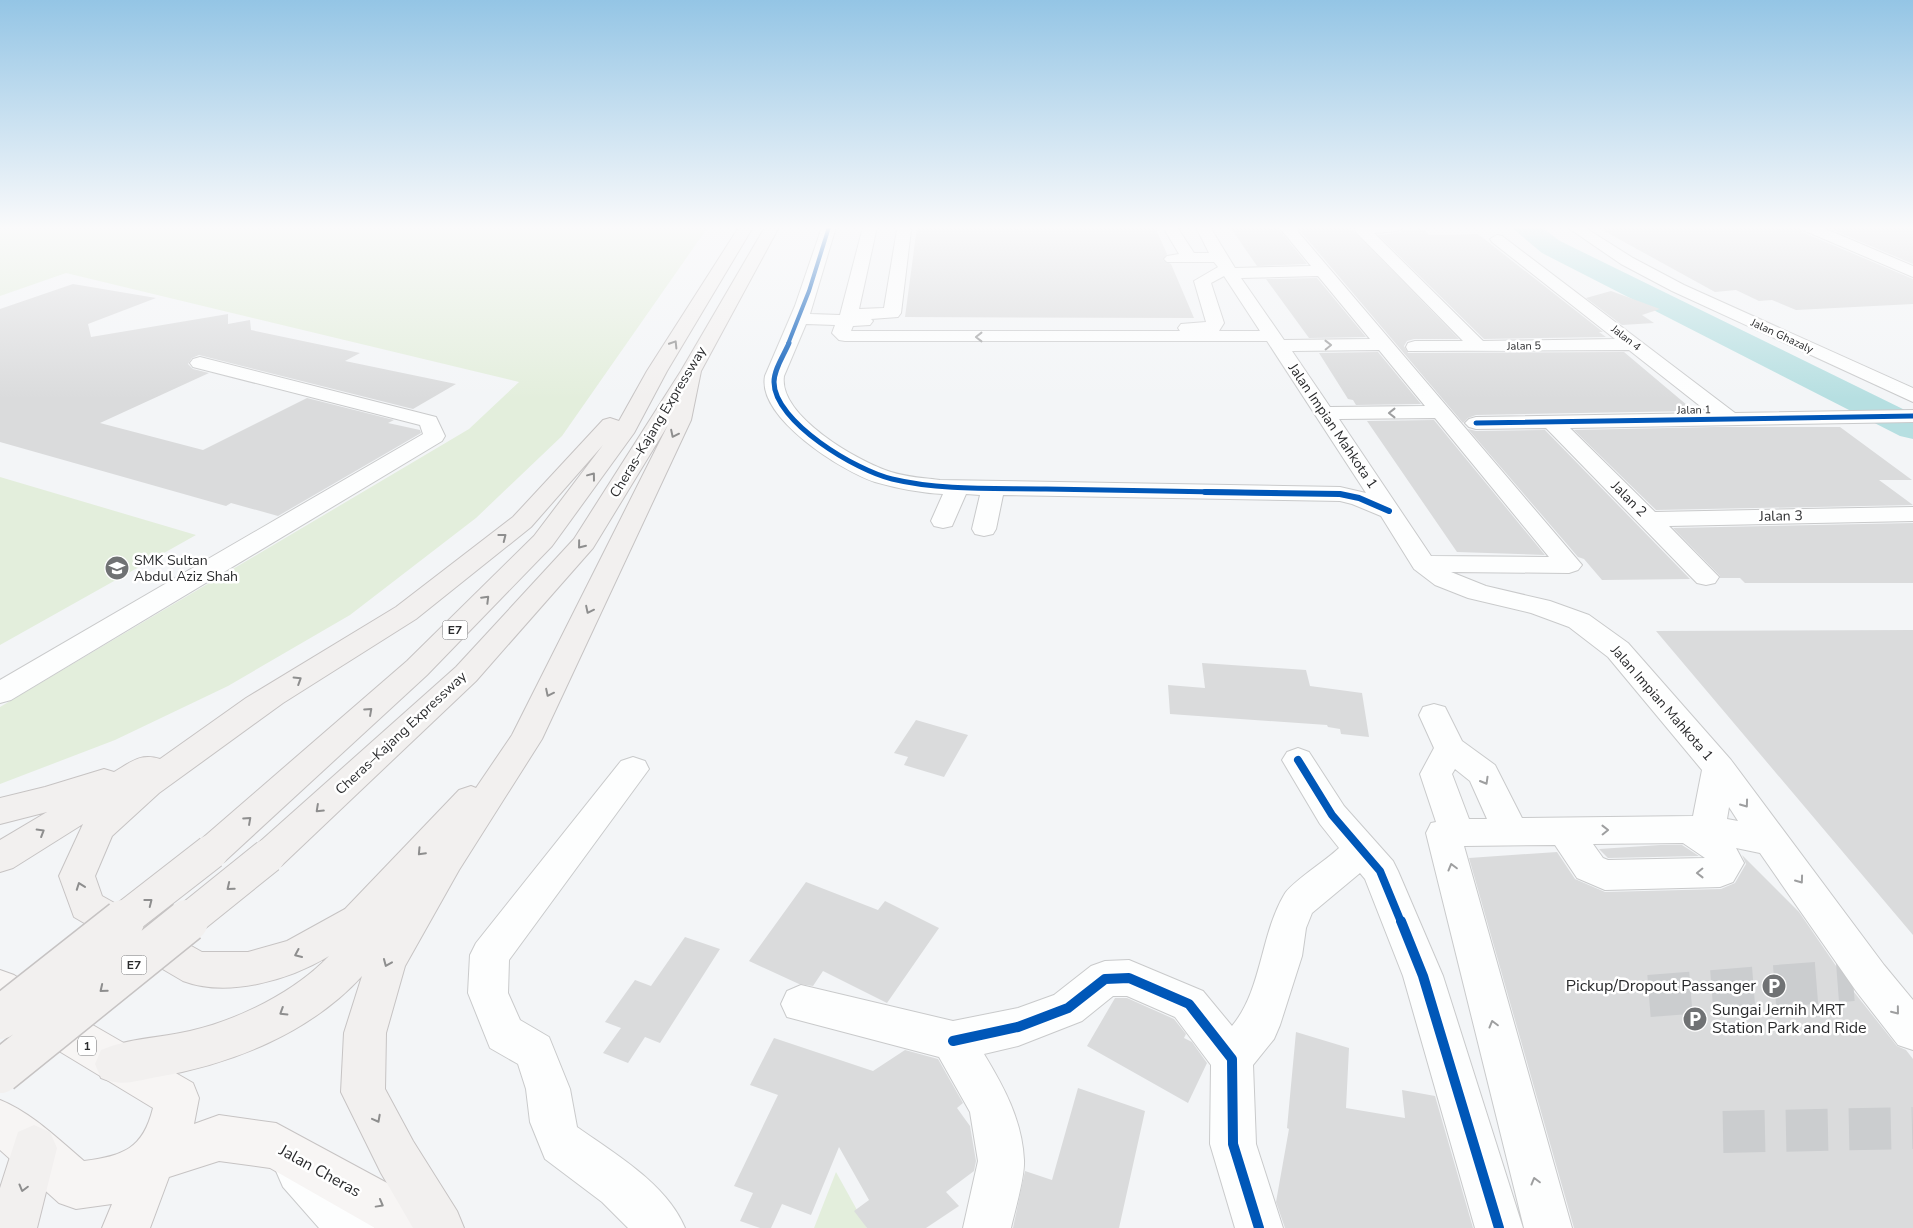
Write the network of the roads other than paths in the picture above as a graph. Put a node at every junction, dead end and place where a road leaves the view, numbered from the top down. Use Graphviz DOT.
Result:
graph roads {
  1 [pos="711,284"];
  2 [pos="739,284"];
  3 [pos="812,284"];
  4 [pos="849,284"];
  5 [pos="896,284"];
  6 [pos="1203,284"];
  7 [pos="1237,284"];
  8 [pos="1334,284"];
  9 [pos="1416,284"];
  10 [pos="1556,284"];
  11 [pos="1671,284"];
  12 [pos="848,317"];
  13 [pos="801,319"];
  14 [pos="1276,341"];
  15 [pos="1383,344"];
  16 [pos="1634,344"];
  17 [pos="1478,346"];
  18 [pos="1415,347"];
  19 [pos="200,363"];
  20 [pos="657,371"];
  21 [pos="691,371"];
  22 [pos="1913,396"];
  23 [pos="1441,412"];
  24 [pos="1324,413"];
  25 [pos="1913,416"];
  26 [pos="1730,419"];
  27 [pos="1552,422"];
  28 [pos="1476,423"];
  29 [pos="1371,482"];
  30 [pos="957,488"];
  31 [pos="993,488"];
  32 [pos="1340,494"];
  33 [pos="1389,511"];
  34 [pos="1913,514"];
  35 [pos="1649,519"];
  36 [pos="943,521"];
  37 [pos="984,529"];
  38 [pos="1423,564"];
  39 [pos="1706,576"];
  40 [pos="0,693"];
  41 [pos="272,696"];
  42 [pos="1434,715"];
  43 [pos="526,740"];
  44 [pos="1450,748"];
  45 [pos="1298,760"];
  46 [pos="150,766"];
  47 [pos="1719,768"];
  48 [pos="633,769"];
  49 [pos="0,811"];
  50 [pos="1699,829"];
  51 [pos="1565,831"];
  52 [pos="1457,832"];
  53 [pos="1511,832"];
  54 [pos="1771,841"];
  55 [pos="1360,848"];
  56 [pos="0,858"];
  57 [pos="446,860"];
  58 [pos="0,988"];
  59 [pos="801,1004"];
  60 [pos="0,1018"];
  61 [pos="1913,1032"];
  62 [pos="953,1041"];
  63 [pos="1232,1059"];
  64 [pos="116,1064"];
  65 [pos="0,1072"];
  66 [pos="17,1135"];
  67 [pos="276,1146"];
  68 [pos="153,1160"];
  69 [pos="13,1228"];
  70 [pos="126,1228"];
  71 [pos="350,1228"];
  72 [pos="422,1228"];
  73 [pos="440,1228"];
  74 [pos="661,1228"];
  75 [pos="987,1228"];
  76 [pos="1259,1228"];
  77 [pos="1499,1228"];
  78 [pos="1548,1228"];
  20 -- 1 [label="highway, Cheras–Kajang Expressway / E7, one-way"];
  2 -- 21 [label="highway, Cheras–Kajang Expressway / E7"];
  3 -- 13 [label="street"];
  4 -- 12 [label="street"];
  5 -- 12 [label="street"];
  6 -- 12 [label="street"];
  7 -- 14 [label="street, Jalan Impian Mahkota 1"];
  8 -- 15 [label="street"];
  9 -- 17 [label="street"];
  10 -- 16 [label="street, Jalan 4"];
  11 -- 22 [label="street, Jalan Ghazaly"];
  12 -- 13 [label="street"];
  14 -- 12 [label="street, one-way"];
  13 -- 30 [label="street"];
  14 -- 15 [label="street, one-way"];
  14 -- 24 [label="street, Jalan Impian Mahkota 1"];
  15 -- 23 [label="street"];
  16 -- 17 [label="street, Jalan 5"];
  16 -- 26 [label="street, Jalan 4"];
  17 -- 18 [label="street, Jalan 5"];
  19 -- 40 [label="street"];
  41 -- 20 [label="highway, one-way"];
  60 -- 20 [label="highway, Cheras–Kajang Expressway / E7, one-way, bridge"];
  21 -- 43 [label="highway, one-way"];
  21 -- 65 [label="highway, Cheras–Kajang Expressway / E7, one-way, bridge"];
  23 -- 24 [label="street, one-way"];
  23 -- 38 [label="street"];
  24 -- 29 [label="street, Jalan Impian Mahkota 1"];
  25 -- 26 [label="street, Jalan 1"];
  26 -- 27 [label="street, Jalan 1"];
  27 -- 28 [label="street, Jalan 1"];
  27 -- 35 [label="street, Jalan 2"];
  29 -- 32 [label="street"];
  29 -- 33 [label="street, Jalan Impian Mahkota 1"];
  30 -- 31 [label="street"];
  30 -- 36 [label="street"];
  31 -- 32 [label="street"];
  31 -- 37 [label="street"];
  32 -- 33 [label="street"];
  33 -- 38 [label="street, Jalan Impian Mahkota 1"];
  34 -- 35 [label="street, Jalan 3"];
  35 -- 39 [label="street, Jalan 2"];
  38 -- 47 [label="street, Jalan Impian Mahkota 1"];
  43 -- 41 [label="highway, one-way"];
  41 -- 46 [label="highway"];
  42 -- 44 [label="street"];
  43 -- 57 [label="highway"];
  44 -- 52 [label="street"];
  44 -- 53 [label="street, one-way"];
  45 -- 55 [label="street"];
  46 -- 49 [label="highway"];
  56 -- 46 [label="highway, one-way"];
  47 -- 50 [label="street"];
  47 -- 54 [label="street, Jalan Impian Mahkota 1, one-way"];
  48 -- 74 [label="street"];
  51 -- 50 [label="street, one-way"];
  50 -- 51 [label="street, one-way"];
  50 -- 54 [label="street"];
  51 -- 53 [label="street"];
  52 -- 53 [label="street"];
  78 -- 52 [label="street, one-way"];
  54 -- 61 [label="street, Jalan Impian Mahkota 1, one-way"];
  55 -- 63 [label="street"];
  55 -- 77 [label="street"];
  57 -- 64 [label="highway, one-way"];
  57 -- 73 [label="highway, one-way"];
  58 -- 64 [label="main road, 1"];
  59 -- 62 [label="street"];
  62 -- 63 [label="street"];
  62 -- 75 [label="street"];
  63 -- 76 [label="street"];
  64 -- 68 [label="main road, 1"];
  66 -- 68 [label="main road, Jalan Cheras"];
  66 -- 69 [label="highway, one-way"];
  67 -- 68 [label="main road, Jalan Cheras"];
  67 -- 71 [label="street"];
  67 -- 72 [label="main road, Jalan Cheras, one-way"];
  68 -- 70 [label="main road, 1"];
}
